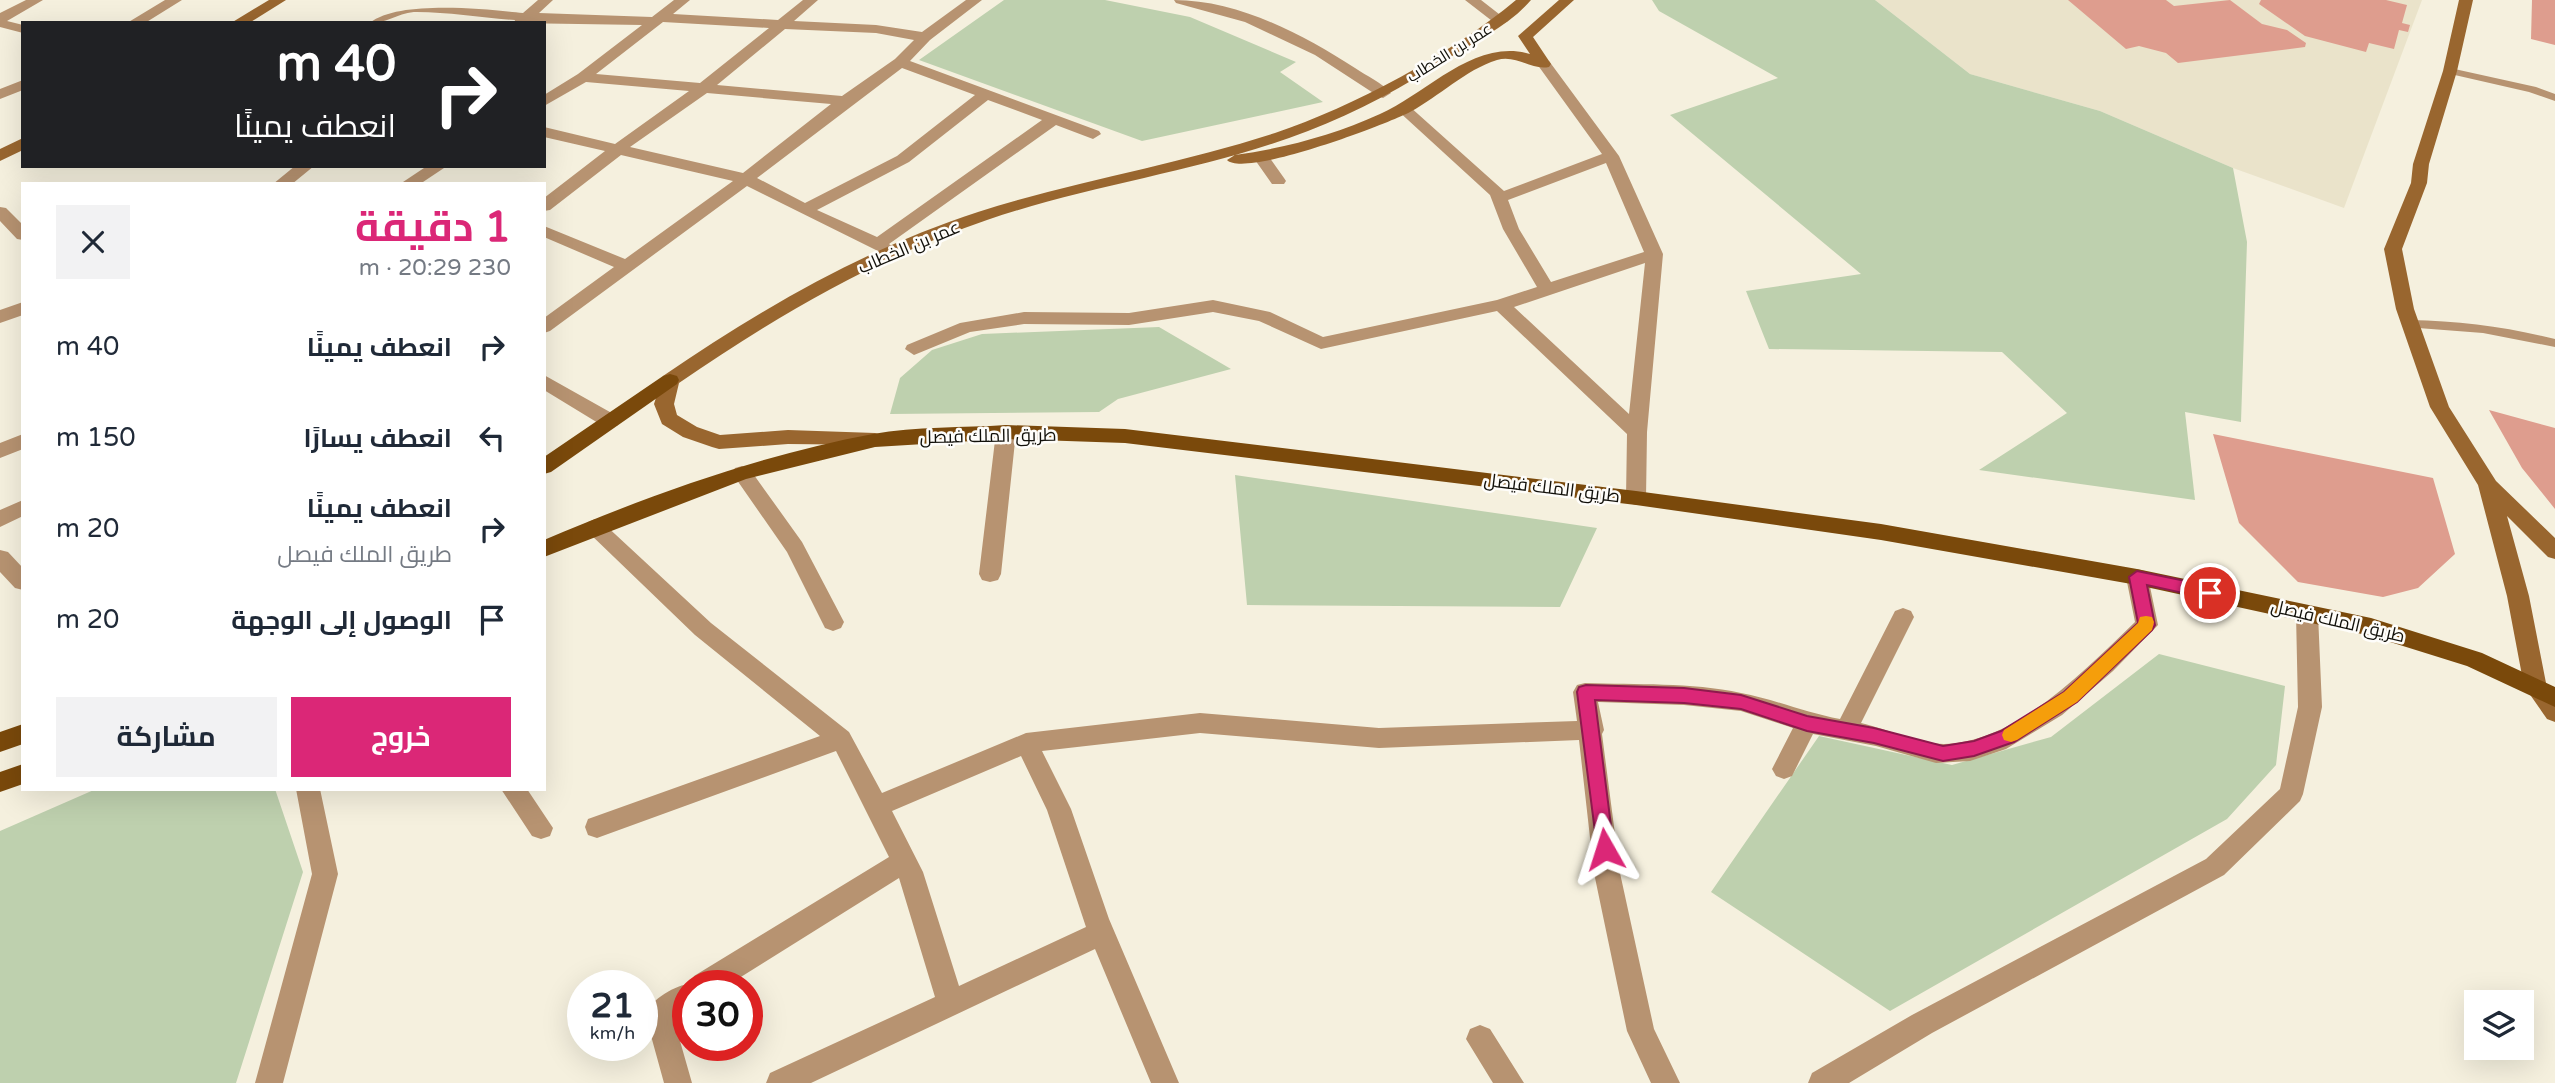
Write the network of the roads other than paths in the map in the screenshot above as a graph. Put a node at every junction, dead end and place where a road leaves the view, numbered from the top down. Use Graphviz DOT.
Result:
graph roads {
  1 [pos="36,0"];
  2 [pos="174,0"];
  3 [pos="279,0"];
  4 [pos="546,0"];
  5 [pos="683,0"];
  6 [pos="811,0"];
  7 [pos="975,0"];
  8 [pos="1181,0"];
  9 [pos="1472,0"];
  10 [pos="1524,0"];
  11 [pos="1567,0"];
  12 [pos="2466,0"];
  13 [pos="657,19"];
  14 [pos="523,20"];
  15 [pos="0,21"];
  16 [pos="137,21"];
  17 [pos="242,21"];
  18 [pos="380,21"];
  19 [pos="1500,21"];
  20 [pos="784,23"];
  21 [pos="21,28"];
  22 [pos="925,37"];
  23 [pos="900,62"];
  24 [pos="1544,64"];
  25 [pos="2449,71"];
  26 [pos="583,77"];
  27 [pos="21,85"];
  28 [pos="546,85"];
  29 [pos="568,87"];
  30 [pos="705,88"];
  31 [pos="1382,93"];
  32 [pos="0,94"];
  33 [pos="986,94"];
  34 [pos="2555,98"];
  35 [pos="546,101"];
  36 [pos="845,101"];
  37 [pos="1404,109"];
  38 [pos="1053,120"];
  39 [pos="546,132"];
  40 [pos="1093,134"];
  41 [pos="21,144"];
  42 [pos="618,149"];
  43 [pos="0,156"];
  44 [pos="1612,156"];
  45 [pos="1261,157"];
  46 [pos="1172,167"];
  47 [pos="303,168"];
  48 [pos="436,168"];
  49 [pos="746,179"];
  50 [pos="1278,181"];
  51 [pos="284,182"];
  52 [pos="411,182"];
  53 [pos="1499,198"];
  54 [pos="546,204"];
  55 [pos="805,210"];
  56 [pos="0,212"];
  57 [pos="546,232"];
  58 [pos="21,233"];
  59 [pos="884,248"];
  60 [pos="1654,254"];
  61 [pos="627,265"];
  62 [pos="1547,290"];
  63 [pos="1501,305"];
  64 [pos="21,309"];
  65 [pos="0,317"];
  66 [pos="2410,324"];
  67 [pos="546,326"];
  68 [pos="2555,343"];
  69 [pos="914,349"];
  70 [pos="670,380"];
  71 [pos="549,388"];
  72 [pos="610,421"];
  73 [pos="1006,432"];
  74 [pos="1637,432"];
  75 [pos="875,439"];
  76 [pos="21,442"];
  77 [pos="0,451"];
  78 [pos="546,466"];
  79 [pos="743,473"];
  80 [pos="2488,484"];
  81 [pos="1636,498"];
  82 [pos="21,508"];
  83 [pos="0,519"];
  84 [pos="595,527"];
  85 [pos="546,549"];
  86 [pos="2555,551"];
  87 [pos="0,558"];
  88 [pos="990,574"];
  89 [pos="2137,577"];
  90 [pos="21,580"];
  91 [pos="2307,614"];
  92 [pos="1903,617"];
  93 [pos="833,622"];
  94 [pos="2535,686"];
  95 [pos="2555,698"];
  96 [pos="2555,712"];
  97 [pos="1807,723"];
  98 [pos="1592,730"];
  99 [pos="1846,730"];
  100 [pos="21,735"];
  101 [pos="841,739"];
  102 [pos="0,742"];
  103 [pos="1026,743"];
  104 [pos="1784,769"];
  105 [pos="21,775"];
  106 [pos="0,782"];
  107 [pos="308,791"];
  108 [pos="514,791"];
  109 [pos="877,806"];
  110 [pos="597,827"];
  111 [pos="541,828"];
  112 [pos="904,861"];
  113 [pos="1102,933"];
  114 [pos="728,970"];
  115 [pos="951,1005"];
  116 [pos="672,1006"];
  117 [pos="1480,1039"];
  118 [pos="269,1083"];
  119 [pos="678,1083"];
  120 [pos="780,1083"];
  121 [pos="1165,1083"];
  122 [pos="1510,1083"];
  123 [pos="1666,1083"];
  124 [pos="1822,1083"];
  1 -- 15 [label="street"];
  2 -- 16 [label="street"];
  3 -- 17 [label="street"];
  4 -- 14 [label="street"];
  5 -- 13 [label="street"];
  6 -- 20 [label="street"];
  7 -- 22 [label="street"];
  8 -- 31 [label="street"];
  9 -- 19 [label="street"];
  10 -- 19 [label="street, عمر بن الخطاب"];
  11 -- 24 [label="street"];
  12 -- 25 [label="street"];
  13 -- 14 [label="street"];
  13 -- 20 [label="street"];
  13 -- 26 [label="street"];
  14 -- 18 [label="street"];
  15 -- 21 [label="street"];
  19 -- 31 [label="street, عمر بن الخطاب"];
  20 -- 22 [label="street"];
  20 -- 30 [label="street"];
  22 -- 23 [label="street"];
  23 -- 33 [label="street"];
  23 -- 36 [label="street"];
  24 -- 37 [label="street, عمر بن الخطاب"];
  24 -- 44 [label="street"];
  25 -- 34 [label="lane"];
  25 -- 66 [label="street"];
  26 -- 29 [label="street"];
  26 -- 30 [label="street"];
  27 -- 32 [label="street"];
  28 -- 29 [label="street"];
  29 -- 35 [label="street"];
  30 -- 36 [label="street"];
  30 -- 42 [label="street"];
  31 -- 46 [label="street, عمر بن الخطاب"];
  33 -- 38 [label="street"];
  33 -- 55 [label="street"];
  36 -- 49 [label="street"];
  37 -- 45 [label="street, عمر بن الخطاب"];
  37 -- 53 [label="street"];
  38 -- 40 [label="street"];
  38 -- 59 [label="street"];
  39 -- 42 [label="street"];
  41 -- 43 [label="street"];
  42 -- 49 [label="street"];
  42 -- 54 [label="street"];
  44 -- 53 [label="street"];
  44 -- 60 [label="street"];
  45 -- 46 [label="street, عمر بن الخطاب"];
  45 -- 50 [label="street"];
  46 -- 59 [label="street, عمر بن الخطاب"];
  47 -- 51 [label="street"];
  48 -- 52 [label="street"];
  49 -- 55 [label="street"];
  49 -- 61 [label="street"];
  53 -- 62 [label="street"];
  55 -- 59 [label="street"];
  56 -- 58 [label="street"];
  57 -- 61 [label="street"];
  59 -- 70 [label="street, عمر بن الخطاب"];
  60 -- 62 [label="street"];
  60 -- 74 [label="street"];
  61 -- 67 [label="street"];
  62 -- 63 [label="street"];
  63 -- 69 [label="street"];
  63 -- 74 [label="street"];
  64 -- 65 [label="street"];
  66 -- 68 [label="lane"];
  66 -- 80 [label="street"];
  70 -- 72 [label="main road"];
  70 -- 75 [label="street"];
  71 -- 72 [label="street"];
  72 -- 78 [label="main road"];
  73 -- 75 [label="main road, طريق الملك فيصل"];
  73 -- 81 [label="main road, طريق الملك فيصل"];
  73 -- 88 [label="street"];
  74 -- 81 [label="street"];
  75 -- 79 [label="main road, طريق الملك فيصل"];
  76 -- 77 [label="street"];
  79 -- 84 [label="main road, طريق الملك فيصل"];
  79 -- 93 [label="street"];
  80 -- 86 [label="street"];
  80 -- 94 [label="street"];
  81 -- 89 [label="main road, طريق الملك فيصل"];
  82 -- 83 [label="street"];
  84 -- 85 [label="main road, طريق الملك فيصل"];
  84 -- 101 [label="street"];
  87 -- 90 [label="street"];
  89 -- 91 [label="main road, طريق الملك فيصل"];
  89 -- 99 [label="street"];
  91 -- 94 [label="main road, طريق الملك فيصل"];
  91 -- 124 [label="street"];
  92 -- 99 [label="street"];
  94 -- 95 [label="main road, طريق الملك فيصل"];
  94 -- 96 [label="street"];
  97 -- 98 [label="street"];
  97 -- 99 [label="street"];
  97 -- 104 [label="street"];
  98 -- 103 [label="street"];
  98 -- 123 [label="street"];
  100 -- 102 [label="main road"];
  101 -- 109 [label="street"];
  101 -- 110 [label="street"];
  103 -- 109 [label="street"];
  103 -- 113 [label="street"];
  105 -- 106 [label="main road"];
  107 -- 118 [label="street"];
  108 -- 111 [label="street"];
  109 -- 112 [label="street"];
  112 -- 114 [label="street"];
  112 -- 115 [label="street"];
  113 -- 115 [label="street"];
  113 -- 121 [label="street"];
  115 -- 120 [label="street"];
  116 -- 119 [label="street"];
  117 -- 122 [label="street"];
}
